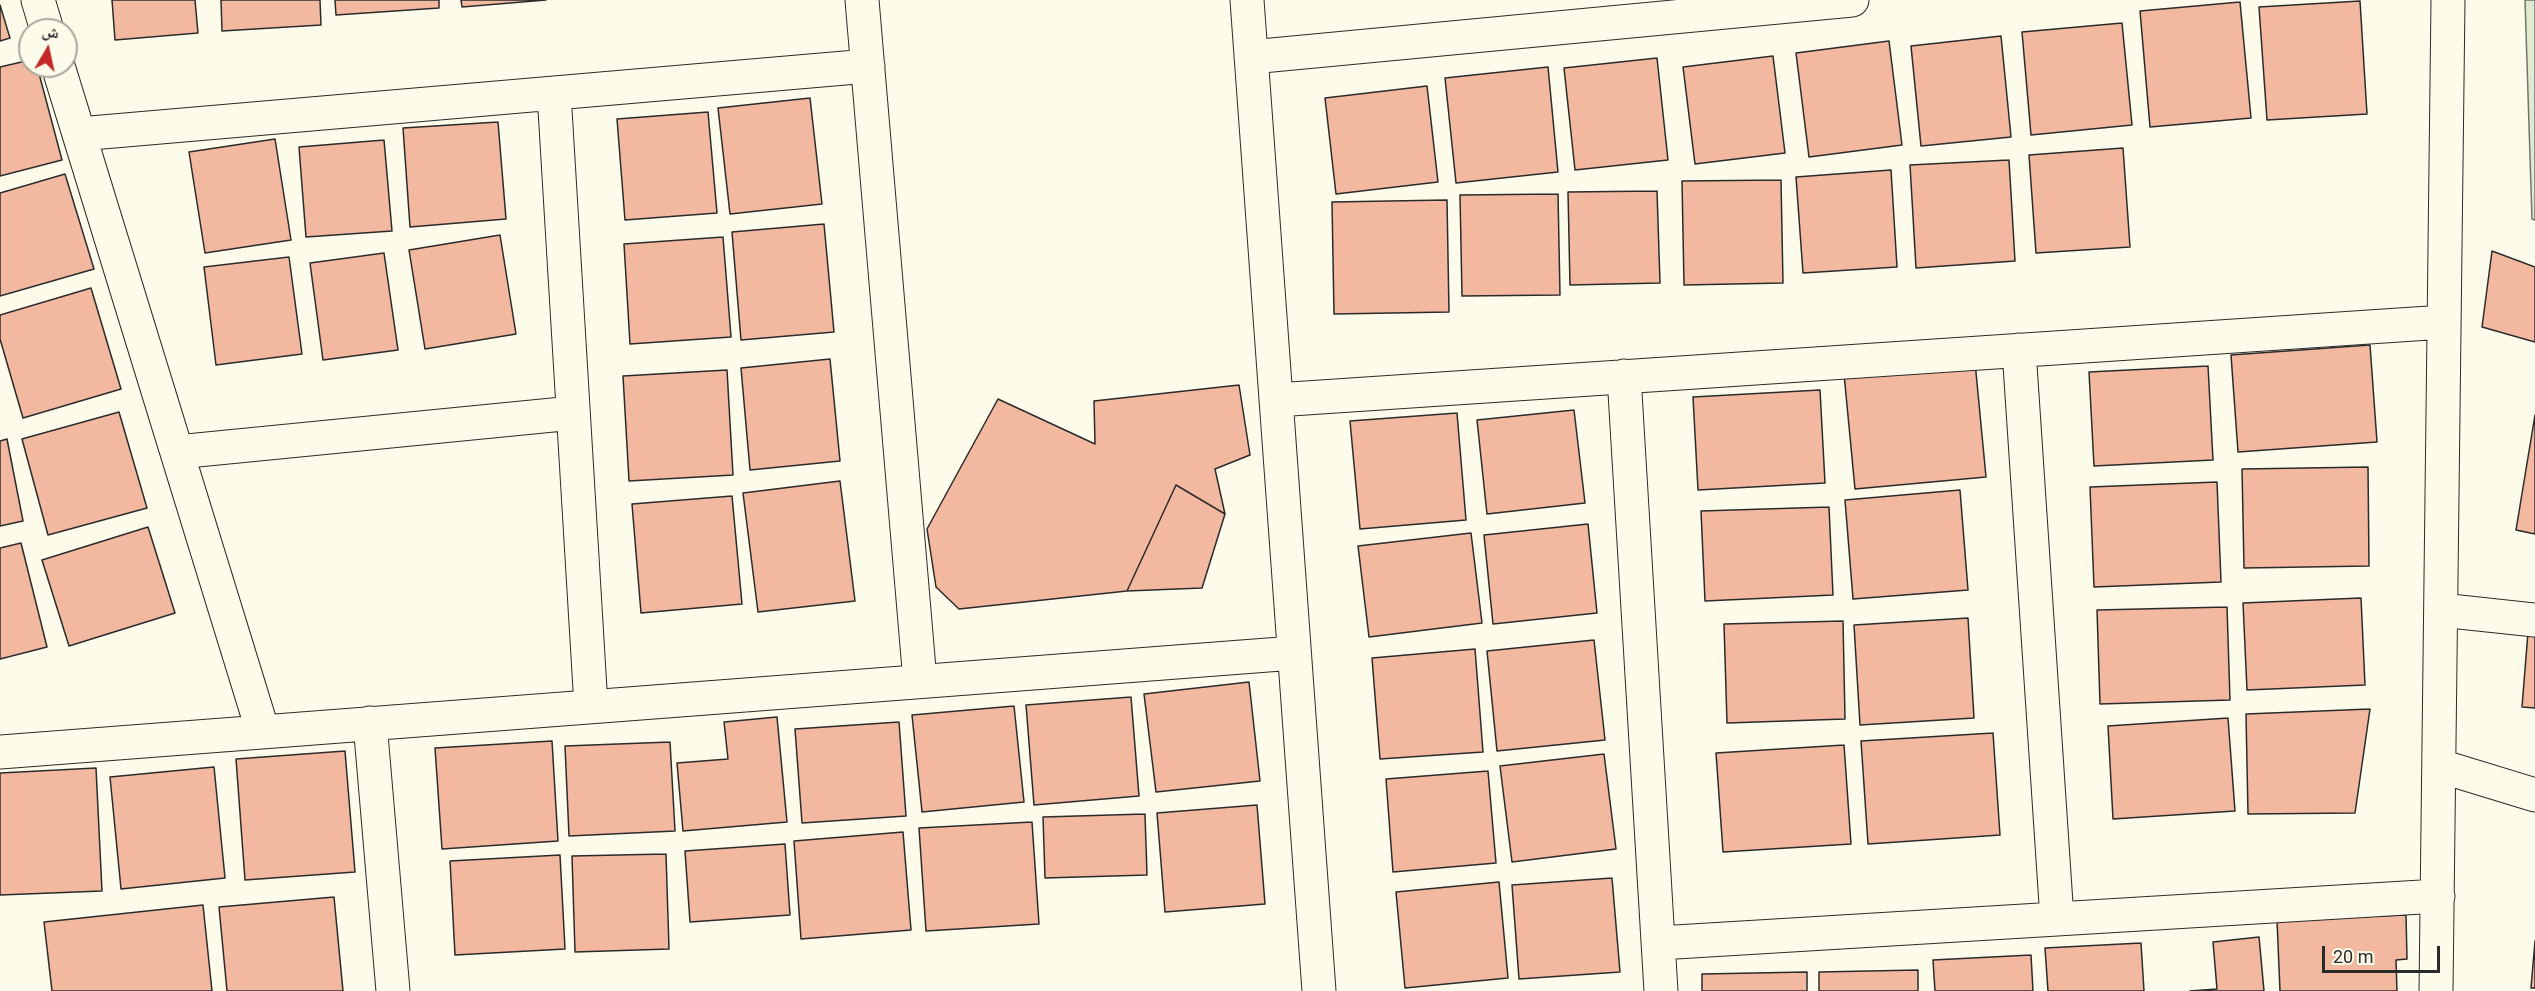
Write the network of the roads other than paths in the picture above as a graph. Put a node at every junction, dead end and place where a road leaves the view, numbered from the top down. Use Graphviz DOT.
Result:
graph roads {
  1 [pos="38,0"];
  2 [pos="862,0"];
  3 [pos="1247,0"];
  4 [pos="1852,0"];
  5 [pos="2448,0"];
  6 [pos="1610,11"];
  7 [pos="43,18"];
  8 [pos="1251,57"];
  9 [pos="868,66"];
  10 [pos="62,78"];
  11 [pos="554,93"];
  12 [pos="79,134"];
  13 [pos="2444,322"];
  14 [pos="2019,350"];
  15 [pos="1624,376"];
  16 [pos="1276,400"];
  17 [pos="573,413"];
  18 [pos="177,452"];
  19 [pos="2441,610"];
  20 [pos="2535,620"];
  21 [pos="1294,653"];
  22 [pos="920,681"];
  23 [pos="591,706"];
  24 [pos="370,723"];
  25 [pos="263,732"];
  26 [pos="0,752"];
  27 [pos="2439,766"];
  28 [pos="2535,795"];
  29 [pos="2438,896"];
  30 [pos="2057,919"];
  31 [pos="1659,944"];
  32 [pos="393,991"];
  33 [pos="1319,991"];
  34 [pos="1661,991"];
  35 [pos="2436,991"];
  1 -- 7 [label="street"];
  2 -- 9 [label="street"];
  3 -- 8 [label="street"];
  4 -- 6 [label="street"];
  5 -- 13 [label="street"];
  6 -- 8 [label="street"];
  8 -- 16 [label="street"];
  9 -- 11 [label="street"];
  9 -- 22 [label="street"];
  10 -- 12 [label="street"];
  11 -- 12 [label="street"];
  11 -- 17 [label="street"];
  12 -- 18 [label="street"];
  13 -- 14 [label="street"];
  13 -- 19 [label="street"];
  14 -- 15 [label="street"];
  14 -- 30 [label="street"];
  15 -- 16 [label="street"];
  15 -- 31 [label="street"];
  16 -- 21 [label="street"];
  17 -- 18 [label="street"];
  17 -- 23 [label="street"];
  18 -- 25 [label="street"];
  19 -- 20 [label="street"];
  19 -- 27 [label="street"];
  21 -- 22 [label="street"];
  21 -- 33 [label="street"];
  22 -- 23 [label="street"];
  23 -- 24 [label="street"];
  24 -- 25 [label="street"];
  24 -- 32 [label="street"];
  25 -- 26 [label="street"];
  27 -- 28 [label="street"];
  27 -- 29 [label="street"];
  29 -- 30 [label="street"];
  29 -- 35 [label="street"];
  30 -- 31 [label="street"];
  31 -- 34 [label="street"];
}
